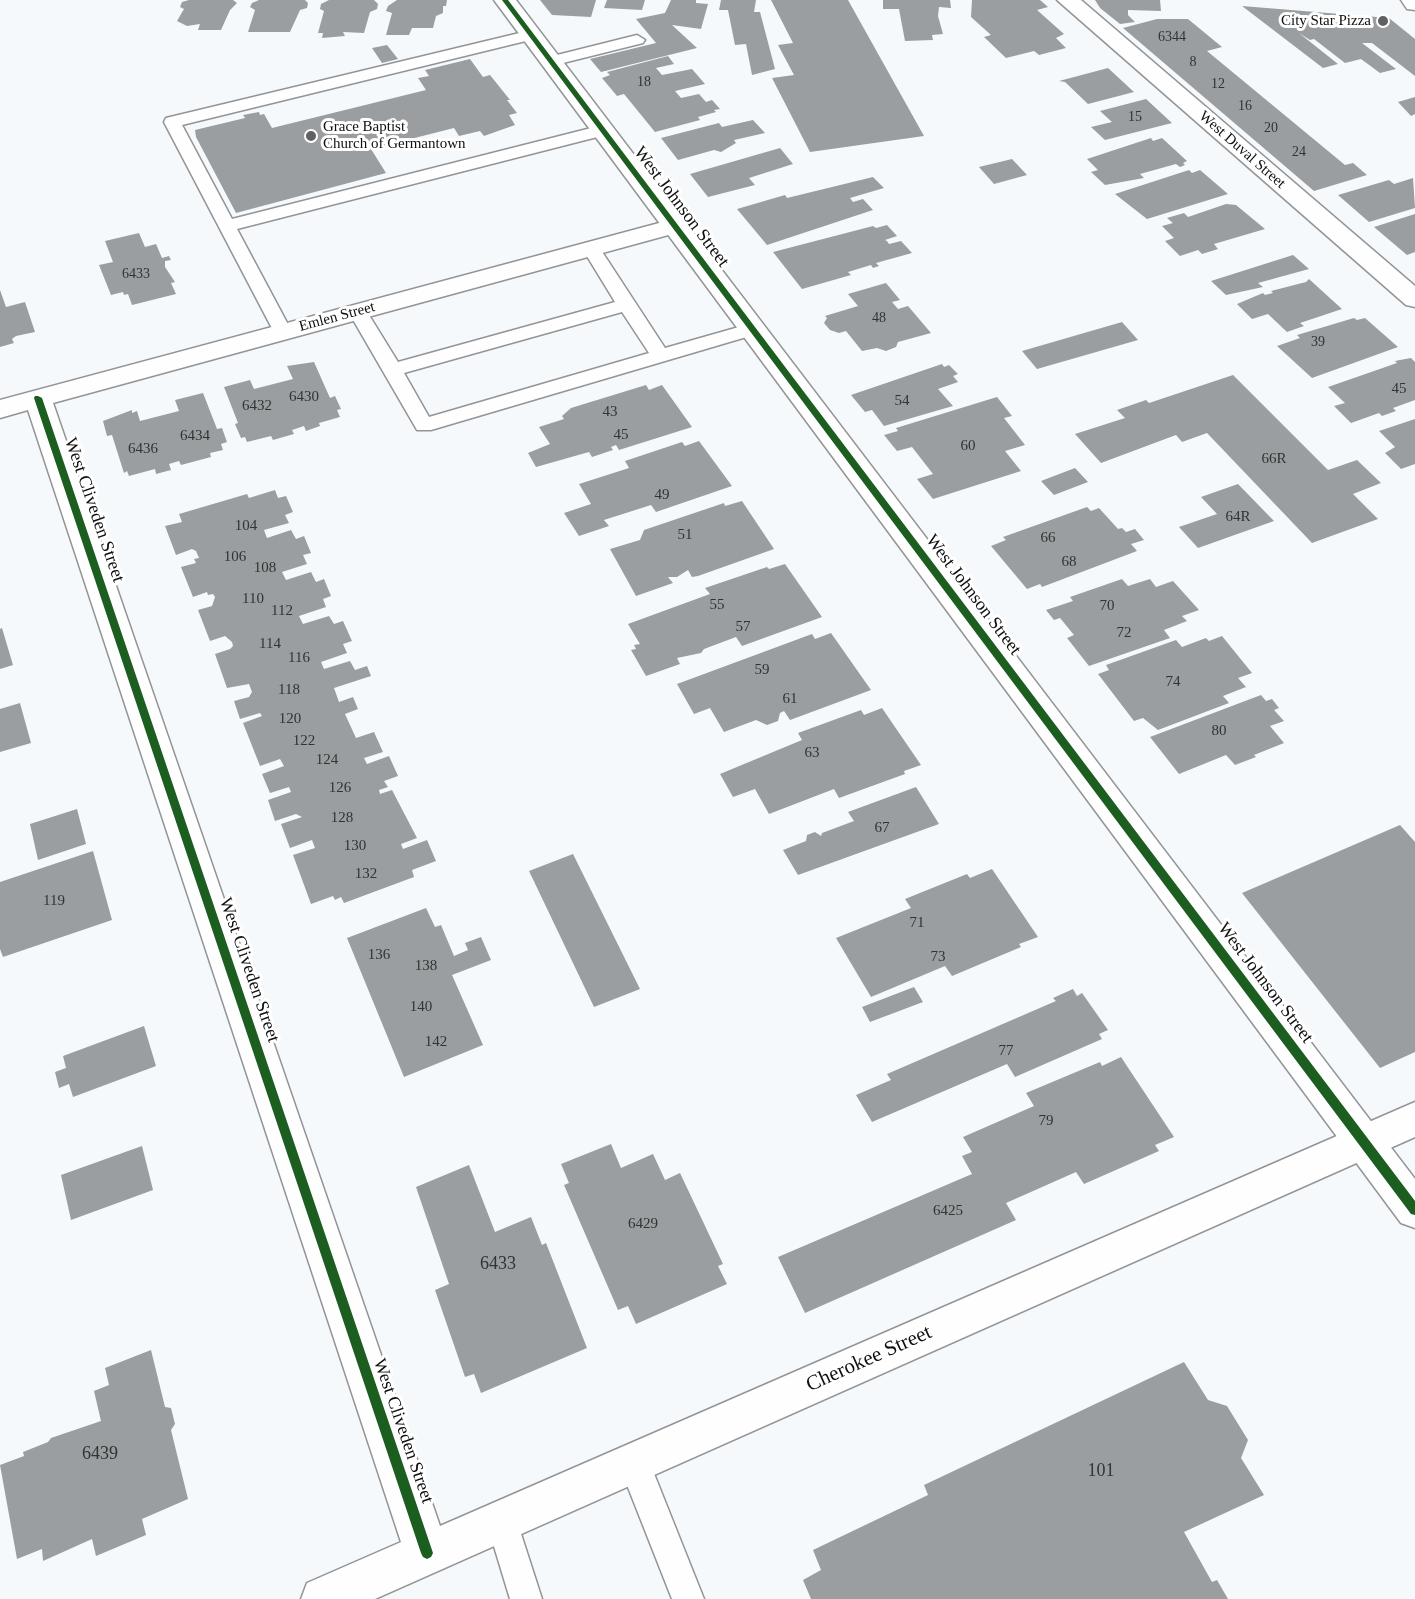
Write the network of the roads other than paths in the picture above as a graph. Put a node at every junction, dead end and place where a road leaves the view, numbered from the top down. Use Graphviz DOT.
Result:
graph roads {
  1 [pos="505,0"];
  2 [pos="1068,0"];
  3 [pos="1412,0"];
  4 [pos="1415,4"];
  5 [pos="532,35"];
  6 [pos="637,39"];
  7 [pos="551,61"];
  8 [pos="603,130"];
  9 [pos="226,226"];
  10 [pos="674,226"];
  11 [pos="591,248"];
  12 [pos="1415,299"];
  13 [pos="626,305"];
  14 [pos="357,311"];
  15 [pos="753,329"];
  16 [pos="283,332"];
  17 [pos="662,356"];
  18 [pos="393,370"];
  19 [pos="38,398"];
  20 [pos="0,409"];
  21 [pos="1415,1119"];
  22 [pos="1364,1142"];
  23 [pos="1415,1210"];
  24 [pos="634,1462"];
  25 [pos="502,1520"];
  26 [pos="427,1553"];
  27 [pos="323,1599"];
  28 [pos="526,1599"];
  29 [pos="688,1599"];
  1 -- 5 [label="street, West Johnson Street"];
  2 -- 12 [label="street, West Duval Street"];
  3 -- 4 [label="street"];
  5 -- 7 [label="street, West Johnson Street"];
  5 -- 9 [label="lane"];
  6 -- 7 [label="lane"];
  7 -- 8 [label="street, West Johnson Street"];
  8 -- 9 [label="lane"];
  8 -- 10 [label="street, West Johnson Street"];
  9 -- 16 [label="lane"];
  10 -- 11 [label="street, Emlen Street"];
  10 -- 15 [label="street, West Johnson Street"];
  11 -- 13 [label="lane"];
  11 -- 14 [label="street, Emlen Street"];
  13 -- 17 [label="lane"];
  13 -- 18 [label="lane"];
  14 -- 16 [label="street, Emlen Street"];
  14 -- 18 [label="lane"];
  15 -- 17 [label="lane"];
  15 -- 22 [label="street, West Johnson Street"];
  16 -- 19 [label="street, Emlen Street"];
  17 -- 18 [label="lane"];
  19 -- 20 [label="street, Emlen Street"];
  19 -- 26 [label="street, West Cliveden Street"];
  21 -- 22 [label="street, Cherokee Street"];
  22 -- 23 [label="street, West Johnson Street"];
  22 -- 24 [label="street, Cherokee Street"];
  24 -- 25 [label="street, Cherokee Street"];
  24 -- 29 [label="lane"];
  25 -- 26 [label="street, Cherokee Street"];
  25 -- 28 [label="lane"];
  26 -- 27 [label="street, Cherokee Street"];
}
